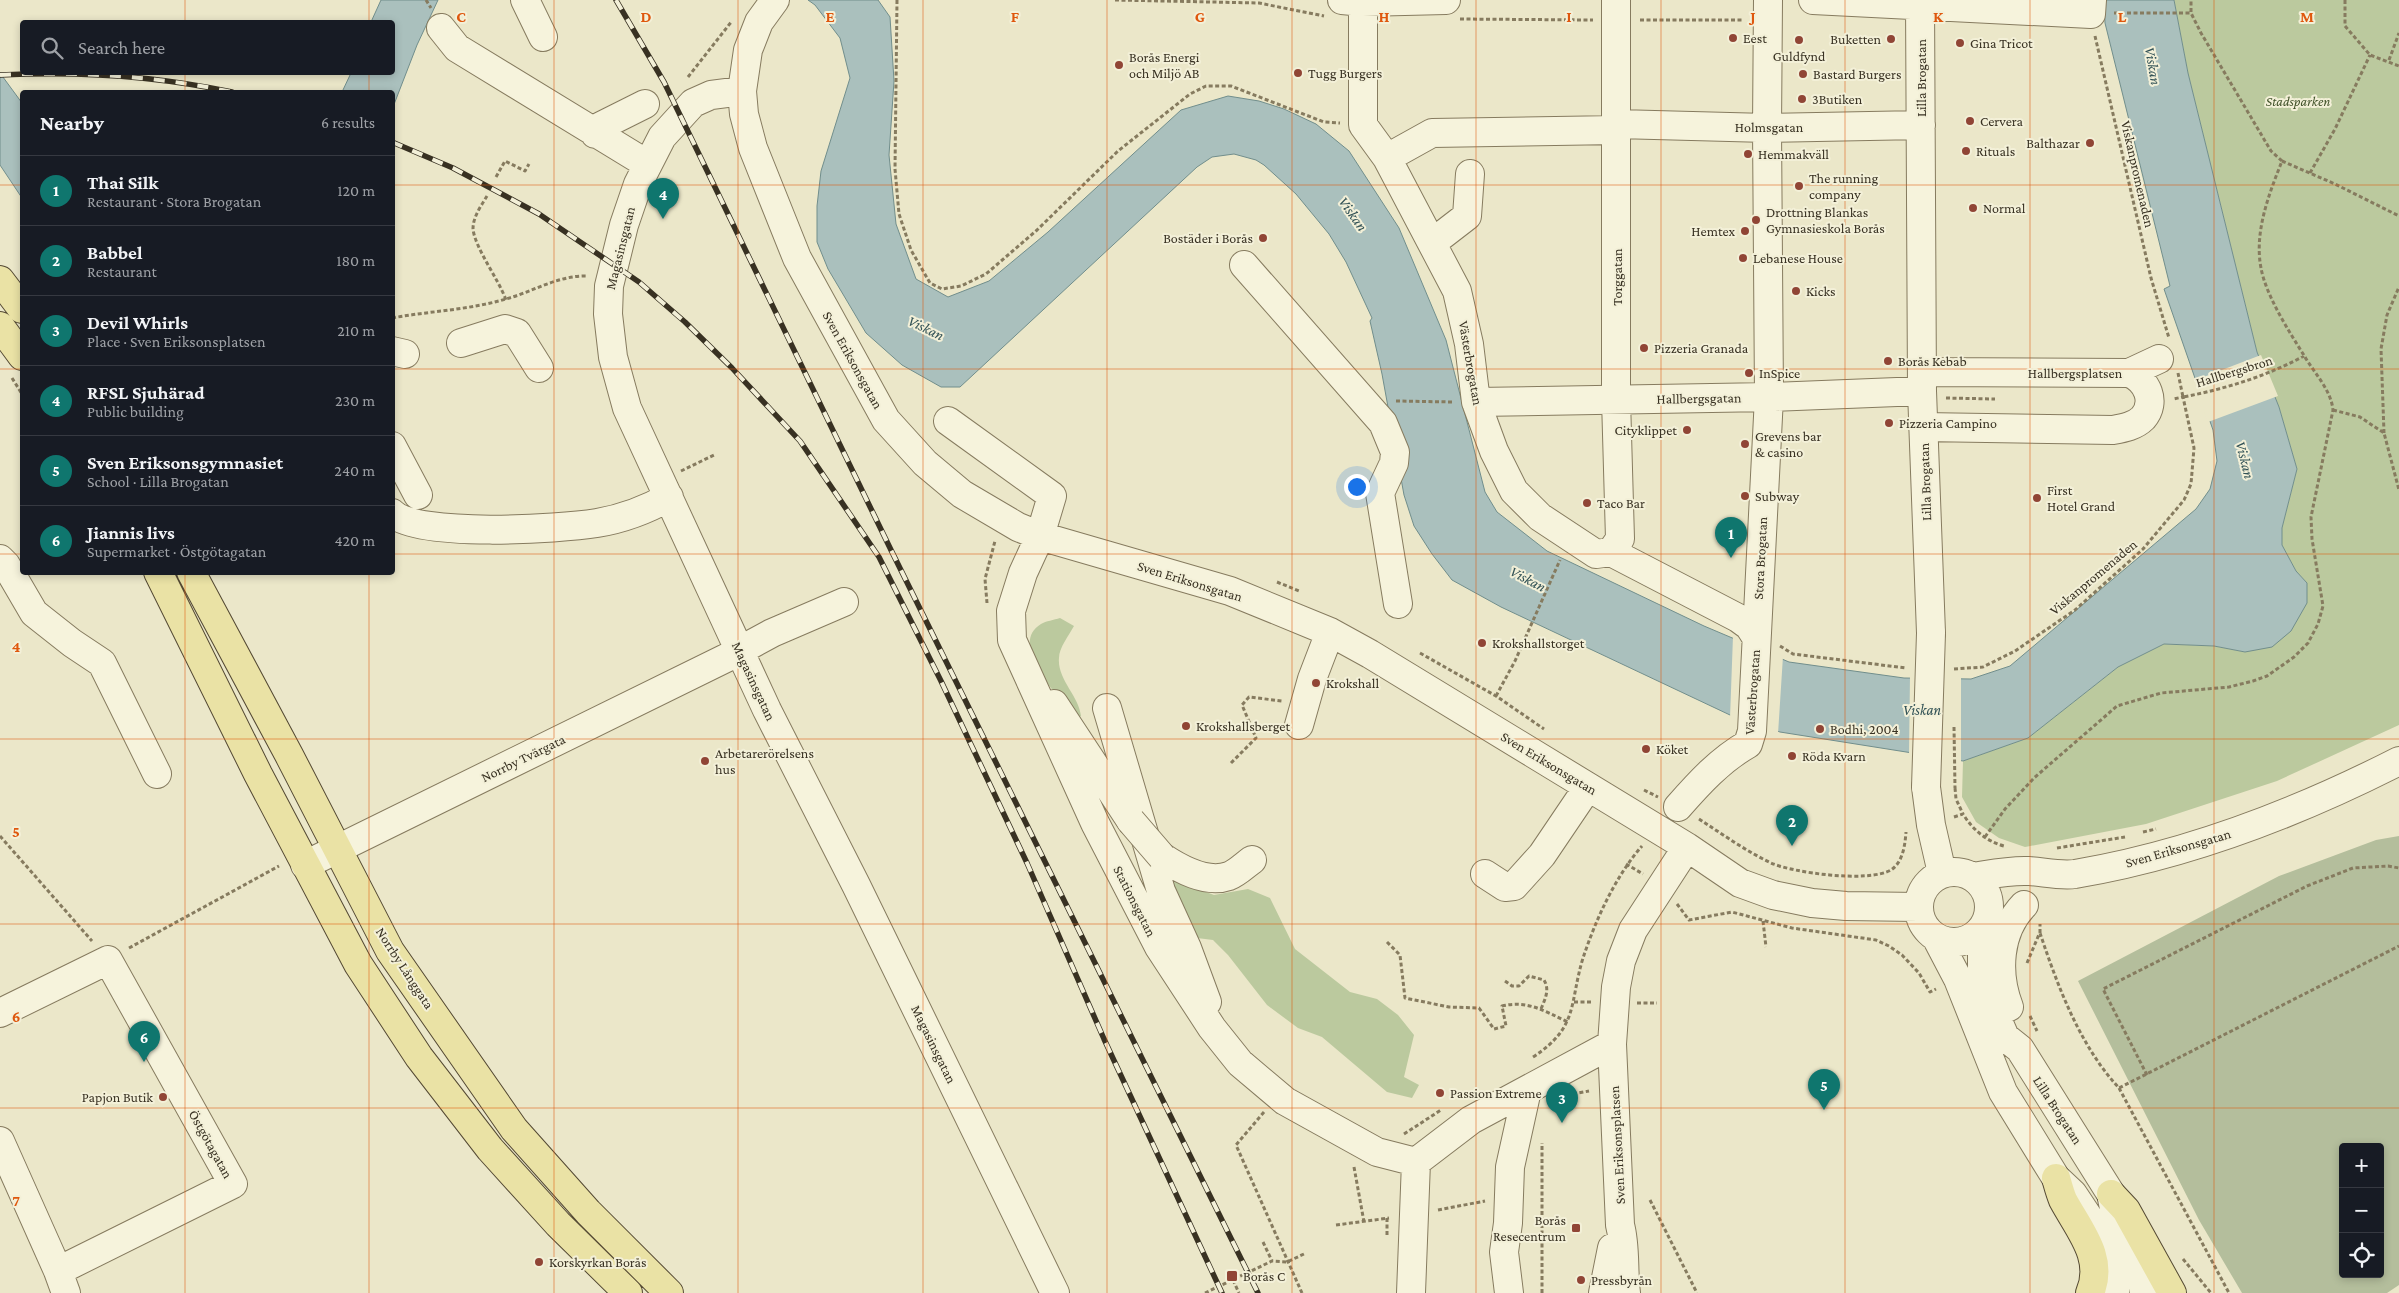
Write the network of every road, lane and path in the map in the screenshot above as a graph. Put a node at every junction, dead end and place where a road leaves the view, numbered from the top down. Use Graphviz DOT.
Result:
graph roads {
  1 [pos="525,0"];
  2 [pos="775,0"];
  3 [pos="897,0"];
  4 [pos="1446,0"];
  5 [pos="1616,0"];
  6 [pos="1768,0"];
  7 [pos="1813,0"];
  8 [pos="2191,0"];
  9 [pos="2345,0"];
  10 [pos="1356,1"];
  11 [pos="1920,2"];
  12 [pos="2092,7"];
  13 [pos="2191,13"];
  14 [pos="441,28"];
  15 [pos="2399,33"];
  16 [pos="543,37"];
  17 [pos="2370,56"];
  18 [pos="2389,60"];
  19 [pos="2399,66"];
  20 [pos="742,91"];
  21 [pos="645,104"];
  22 [pos="1364,125"];
  23 [pos="1921,125"];
  24 [pos="1617,127"];
  25 [pos="1767,128"];
  26 [pos="596,134"];
  27 [pos="1387,158"];
  28 [pos="2282,161"];
  29 [pos="529,164"];
  30 [pos="646,164"];
  31 [pos="1470,174"];
  32 [pos="2310,174"];
  33 [pos="496,177"];
  34 [pos="487,196"];
  35 [pos="2399,216"];
  36 [pos="1432,243"];
  37 [pos="1244,265"];
  38 [pos="590,277"];
  39 [pos="0,280"];
  40 [pos="2399,287"];
  41 [pos="506,299"];
  42 [pos="20,306"];
  43 [pos="395,318"];
  44 [pos="0,326"];
  45 [pos="510,331"];
  46 [pos="461,343"];
  47 [pos="20,353"];
  48 [pos="2304,356"];
  49 [pos="2169,358"];
  50 [pos="539,368"];
  51 [pos="2129,373"];
  52 [pos="1922,381"];
  53 [pos="1769,397"];
  54 [pos="2183,397"];
  55 [pos="1616,399"];
  56 [pos="1393,401"];
  57 [pos="1476,402"];
  58 [pos="2150,402"];
  59 [pos="2332,410"];
  60 [pos="948,421"];
  61 [pos="1923,427"];
  62 [pos="2384,433"];
  63 [pos="395,452"];
  64 [pos="2399,490"];
  65 [pos="418,496"];
  66 [pos="669,498"];
  67 [pos="395,514"];
  68 [pos="1040,536"];
  69 [pos="1611,552"];
  70 [pos="1563,554"];
  71 [pos="0,559"];
  72 [pos="159,575"];
  73 [pos="193,575"];
  74 [pos="1270,579"];
  75 [pos="1303,593"];
  76 [pos="844,602"];
  77 [pos="1398,604"];
  78 [pos="1330,632"];
  79 [pos="1756,637"];
  80 [pos="740,650"];
  81 [pos="1416,651"];
  82 [pos="1910,668"];
  83 [pos="1949,669"];
  84 [pos="1031,684"];
  85 [pos="1496,696"];
  86 [pos="1107,708"];
  87 [pos="1302,713"];
  88 [pos="1546,731"];
  89 [pos="1231,763"];
  90 [pos="2393,771"];
  91 [pos="156,774"];
  92 [pos="1588,787"];
  93 [pos="1955,788"];
  94 [pos="1678,807"];
  95 [pos="1963,814"];
  96 [pos="1931,825"];
  97 [pos="2163,827"];
  98 [pos="1657,830"];
  99 [pos="0,836"];
  100 [pos="1985,838"];
  101 [pos="1735,841"];
  102 [pos="1687,847"];
  103 [pos="336,849"];
  104 [pos="2051,849"];
  105 [pos="1252,860"];
  106 [pos="295,864"];
  107 [pos="2399,868"];
  108 [pos="2028,871"];
  109 [pos="1942,873"];
  110 [pos="1485,874"];
  111 [pos="2071,874"];
  112 [pos="1973,877"];
  113 [pos="2029,901"];
  114 [pos="1918,907"];
  115 [pos="1689,920"];
  116 [pos="1763,921"];
  117 [pos="1983,926"];
  118 [pos="2040,932"];
  119 [pos="1936,937"];
  120 [pos="1387,942"];
  121 [pos="1766,946"];
  122 [pos="2399,946"];
  123 [pos="108,960"];
  124 [pos="2001,970"];
  125 [pos="1958,979"];
  126 [pos="1505,981"];
  127 [pos="1574,1002"];
  128 [pos="1597,1002"];
  129 [pos="1631,1003"];
  130 [pos="1657,1003"];
  131 [pos="1541,1009"];
  132 [pos="2029,1012"];
  133 [pos="0,1013"];
  134 [pos="1568,1022"];
  135 [pos="1212,1028"];
  136 [pos="2029,1041"];
  137 [pos="1612,1054"];
  138 [pos="1524,1062"];
  139 [pos="2147,1075"];
  140 [pos="2119,1088"];
  141 [pos="1527,1090"];
  142 [pos="1589,1091"];
  143 [pos="1568,1095"];
  144 [pos="1442,1109"];
  145 [pos="1266,1110"];
  146 [pos="1542,1136"];
  147 [pos="0,1141"];
  148 [pos="1377,1152"];
  149 [pos="1416,1162"];
  150 [pos="1353,1164"];
  151 [pos="2056,1178"];
  152 [pos="2111,1194"];
  153 [pos="1490,1200"];
  154 [pos="1650,1200"];
  155 [pos="1434,1211"];
  156 [pos="1394,1217"];
  157 [pos="1364,1222"];
  158 [pos="1336,1225"];
  159 [pos="1620,1225"];
  160 [pos="1263,1242"];
  161 [pos="1306,1253"];
  162 [pos="2181,1256"];
  163 [pos="1272,1261"];
  164 [pos="1287,1262"];
  165 [pos="1233,1280"];
  166 [pos="62,1282"];
  167 [pos="1607,1286"];
  168 [pos="628,1293"];
  169 [pos="669,1293"];
  170 [pos="1055,1293"];
  171 [pos="1205,1293"];
  172 [pos="1239,1293"];
  173 [pos="1302,1293"];
  174 [pos="1411,1293"];
  175 [pos="1509,1293"];
  176 [pos="1542,1293"];
  177 [pos="1626,1293"];
  178 [pos="1697,1293"];
  179 [pos="2090,1293"];
  180 [pos="2115,1293"];
  181 [pos="2144,1293"];
  182 [pos="2172,1293"];
  183 [pos="2211,1293"];
  184 [pos="2230,1293"];
  1 -- 16 [label="street"];
  2 -- 20 [label="street, Sven Eriksonsgatan"];
  3 -- 22 [label="path"];
  4 -- 10 [label="street"];
  5 -- 24 [label="street, Torggatan"];
  6 -- 25 [label="street, Stora Brogatan"];
  7 -- 11 [label="street"];
  8 -- 13 [label="path"];
  9 -- 17 [label="path"];
  10 -- 22 [label="street"];
  11 -- 12 [label="street"];
  11 -- 23 [label="street, Lilla Brogatan"];
  12 -- 13 [label="path"];
  12 -- 49 [label="path, Viskanpromenaden"];
  13 -- 28 [label="path"];
  14 -- 26 [label="street"];
  15 -- 18 [label="path"];
  17 -- 18 [label="path"];
  17 -- 32 [label="path"];
  18 -- 19 [label="path"];
  20 -- 30 [label="street, Magasinsgatan"];
  20 -- 68 [label="street, Sven Eriksonsgatan"];
  21 -- 26 [label="street"];
  22 -- 27 [label="street, Västerbrogatan"];
  23 -- 25 [label="street, Holmsgatan"];
  23 -- 52 [label="street, Lilla Brogatan"];
  24 -- 25 [label="street, Holmsgatan"];
  24 -- 27 [label="street, Holmsgatan"];
  24 -- 55 [label="street, Torggatan"];
  25 -- 53 [label="street, Stora Brogatan"];
  26 -- 30 [label="street"];
  27 -- 36 [label="street, Västerbrogatan"];
  28 -- 32 [label="path"];
  28 -- 48 [label="path"];
  29 -- 33 [label="path"];
  30 -- 66 [label="street, Magasinsgatan"];
  31 -- 36 [label="street"];
  32 -- 35 [label="path"];
  34 -- 41 [label="path"];
  36 -- 57 [label="street, Västerbrogatan"];
  37 -- 77 [label="street"];
  38 -- 41 [label="path"];
  39 -- 42 [label="main road"];
  40 -- 62 [label="path"];
  41 -- 43 [label="path"];
  41 -- 45 [label="path"];
  44 -- 47 [label="main road"];
  45 -- 46 [label="street"];
  45 -- 50 [label="street"];
  48 -- 54 [label="path, Hallbergsbron"];
  48 -- 59 [label="path"];
  49 -- 51 [label="street"];
  49 -- 54 [label="path, Viskanpromenaden"];
  51 -- 52 [label="street, Hallbergsplatsen"];
  51 -- 58 [label="street, Hallbergsplatsen"];
  52 -- 53 [label="street, Hallbergsgatan"];
  52 -- 61 [label="street, Lilla Brogatan"];
  53 -- 55 [label="street, Hallbergsgatan"];
  53 -- 79 [label="street, Stora Brogatan"];
  54 -- 58 [label="path"];
  54 -- 83 [label="path, Viskanpromenaden"];
  55 -- 57 [label="street, Hallbergsgatan"];
  55 -- 69 [label="street, Torggatan"];
  56 -- 57 [label="path"];
  57 -- 69 [label="street, Västerbrogatan"];
  58 -- 61 [label="street"];
  59 -- 62 [label="path"];
  59 -- 100 [label="path"];
  60 -- 68 [label="street, Stationsgatan"];
  61 -- 96 [label="street, Lilla Brogatan, bridge"];
  62 -- 64 [label="path"];
  63 -- 65 [label="street"];
  66 -- 67 [label="street"];
  66 -- 80 [label="street, Magasinsgatan"];
  68 -- 78 [label="street, Sven Eriksonsgatan"];
  68 -- 84 [label="street, Stationsgatan"];
  69 -- 79 [label="street, Västerbrogatan"];
  70 -- 85 [label="path"];
  71 -- 91 [label="street"];
  72 -- 106 [label="main road"];
  73 -- 103 [label="main road, Norrby Långgata"];
  74 -- 75 [label="path"];
  76 -- 80 [label="street, Norrby Tvärgata"];
  78 -- 87 [label="street"];
  78 -- 92 [label="street, Sven Eriksonsgatan"];
  79 -- 82 [label="path"];
  79 -- 94 [label="street, Västerbrogatan"];
  80 -- 103 [label="street, Norrby Tvärgata"];
  80 -- 170 [label="street, Magasinsgatan"];
  81 -- 85 [label="path"];
  84 -- 105 [label="street, bridge"];
  84 -- 135 [label="street, Stationsgatan"];
  85 -- 88 [label="path"];
  86 -- 135 [label="street"];
  87 -- 89 [label="path"];
  90 -- 111 [label="street, Sven Eriksonsgatan"];
  92 -- 98 [label="street, Sven Eriksonsgatan"];
  92 -- 110 [label="street"];
  93 -- 95 [label="path"];
  95 -- 96 [label="path"];
  95 -- 100 [label="path"];
  96 -- 101 [label="path"];
  96 -- 109 [label="street, Lilla Brogatan"];
  97 -- 104 [label="path"];
  98 -- 102 [label="street, Sven Eriksonsgatan"];
  98 -- 127 [label="path"];
  99 -- 123 [label="path"];
  100 -- 108 [label="path"];
  102 -- 114 [label="street, Sven Eriksonsgatan"];
  102 -- 137 [label="street, Sven Eriksonsplatsen"];
  103 -- 106 [label="street, Norrby Tvärgata"];
  103 -- 169 [label="main road, Norrby Långgata"];
  106 -- 123 [label="path"];
  106 -- 168 [label="main road"];
  107 -- 139 [label="path"];
  108 -- 111 [label="street, Sven Eriksonsgatan"];
  108 -- 112 [label="street, Sven Eriksonsgatan"];
  109 -- 112 [label="street"];
  109 -- 114 [label="street"];
  111 -- 113 [label="street"];
  112 -- 117 [label="street"];
  113 -- 117 [label="street"];
  113 -- 118 [label="path"];
  113 -- 124 [label="street"];
  114 -- 119 [label="street"];
  115 -- 116 [label="path"];
  116 -- 121 [label="path"];
  116 -- 125 [label="path"];
  117 -- 119 [label="street"];
  117 -- 136 [label="street, Lilla Brogatan"];
  118 -- 124 [label="path"];
  118 -- 140 [label="path"];
  119 -- 125 [label="street"];
  120 -- 131 [label="path"];
  122 -- 139 [label="path"];
  123 -- 133 [label="street"];
  123 -- 166 [label="street, Östgötagatan"];
  124 -- 136 [label="street"];
  125 -- 151 [label="street"];
  126 -- 131 [label="path"];
  127 -- 128 [label="path"];
  127 -- 134 [label="path"];
  129 -- 130 [label="path"];
  131 -- 134 [label="path"];
  132 -- 136 [label="path"];
  134 -- 138 [label="path"];
  135 -- 148 [label="street, Stationsgatan"];
  136 -- 152 [label="street, Lilla Brogatan"];
  137 -- 141 [label="street"];
  137 -- 159 [label="street, Sven Eriksonsplatsen"];
  139 -- 140 [label="path"];
  140 -- 184 [label="path"];
  141 -- 149 [label="street"];
  141 -- 175 [label="street"];
  142 -- 143 [label="path"];
  144 -- 148 [label="path"];
  145 -- 164 [label="path"];
  146 -- 176 [label="path"];
  147 -- 166 [label="street"];
  148 -- 149 [label="street, Stationsgatan"];
  149 -- 174 [label="street"];
  150 -- 157 [label="path"];
  151 -- 179 [label="main road"];
  151 -- 180 [label="street"];
  152 -- 181 [label="street, Lilla Brogatan"];
  152 -- 182 [label="main road"];
  153 -- 155 [label="path"];
  154 -- 178 [label="path"];
  156 -- 157 [label="path"];
  157 -- 158 [label="path"];
  159 -- 167 [label="street, Sven Eriksonsplatsen"];
  159 -- 177 [label="street, Sven Eriksonsplatsen"];
  160 -- 163 [label="path"];
  161 -- 164 [label="path"];
  162 -- 183 [label="path"];
  163 -- 164 [label="path"];
  163 -- 165 [label="path"];
  164 -- 173 [label="path"];
  165 -- 171 [label="path"];
  165 -- 172 [label="path"];
}
